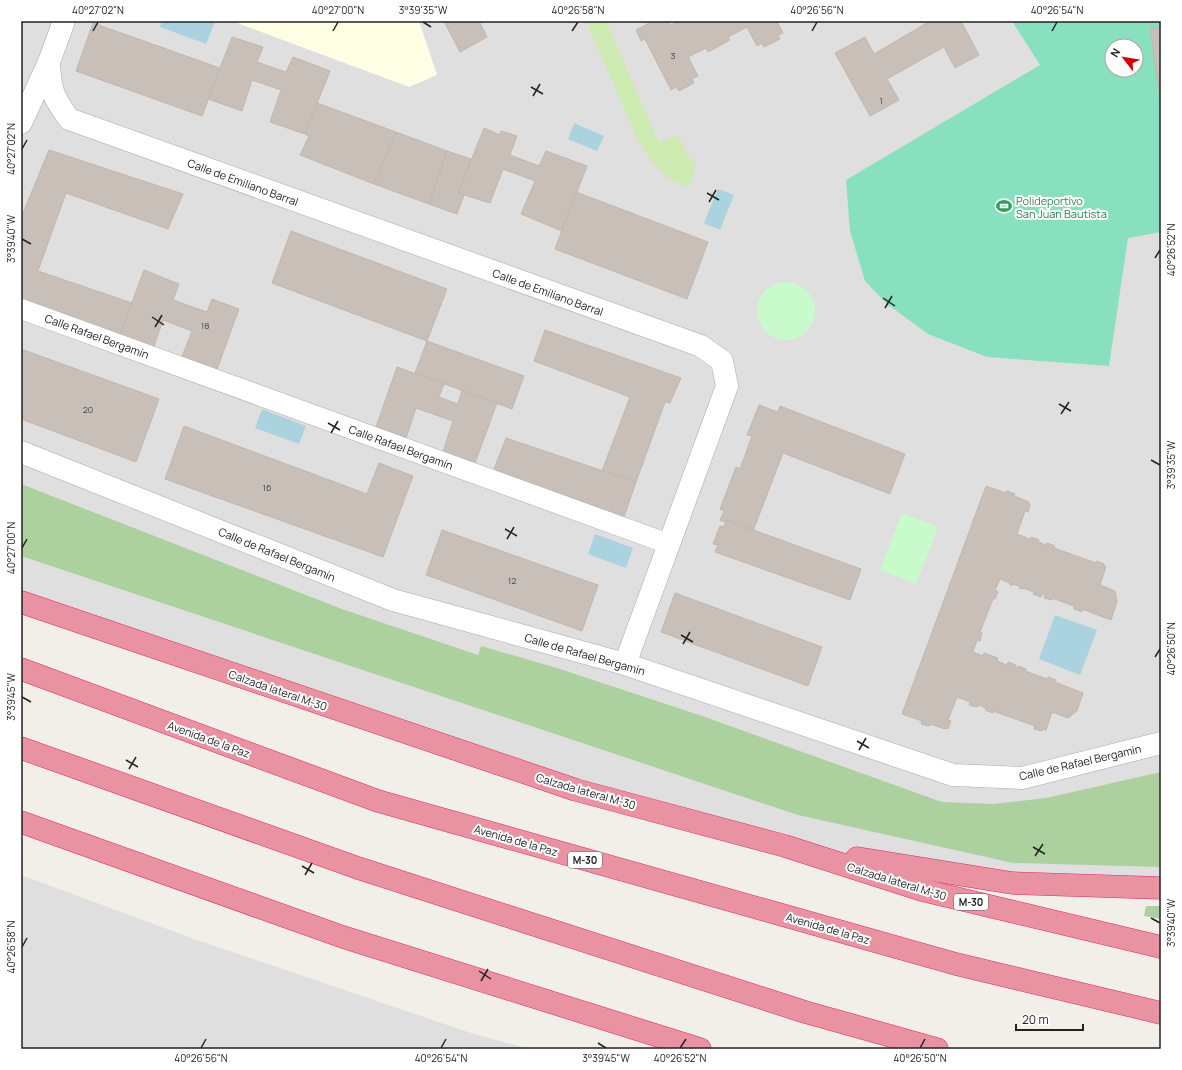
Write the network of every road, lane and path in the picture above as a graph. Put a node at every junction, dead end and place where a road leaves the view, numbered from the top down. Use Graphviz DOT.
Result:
graph roads {
  1 [pos="64,21"];
  2 [pos="49,62"];
  3 [pos="69,119"];
  4 [pos="21,124"];
  5 [pos="21,309"];
  6 [pos="21,452"];
  7 [pos="669,544"];
  8 [pos="21,602"];
  9 [pos="625,664"];
  10 [pos="21,669"];
  11 [pos="1161,742"];
  12 [pos="21,748"];
  13 [pos="21,822"];
  14 [pos="785,846"];
  15 [pos="1161,888"];
  16 [pos="1161,947"];
  17 [pos="1161,1013"];
  18 [pos="700,1049"];
  19 [pos="937,1049"];
  1 -- 2 [label="street"];
  2 -- 3 [label="street"];
  2 -- 4 [label="street"];
  3 -- 4 [label="street, Calle de Emiliano Barral"];
  3 -- 7 [label="street, Calle de Emiliano Barral"];
  5 -- 7 [label="street, Calle Rafael Bergamín"];
  6 -- 9 [label="street, Calle de Rafael Bergamín"];
  7 -- 9 [label="street, Calle de Emiliano Barral"];
  8 -- 14 [label="highway, Calzada lateral M-30 / M-30"];
  9 -- 11 [label="street, Calle de Rafael Bergamín"];
  10 -- 17 [label="highway, Avenida de la Paz / M-30"];
  12 -- 19 [label="highway"];
  13 -- 18 [label="highway"];
  14 -- 15 [label="highway"];
  14 -- 16 [label="highway, Calzada lateral M-30 / M-30"];
}
